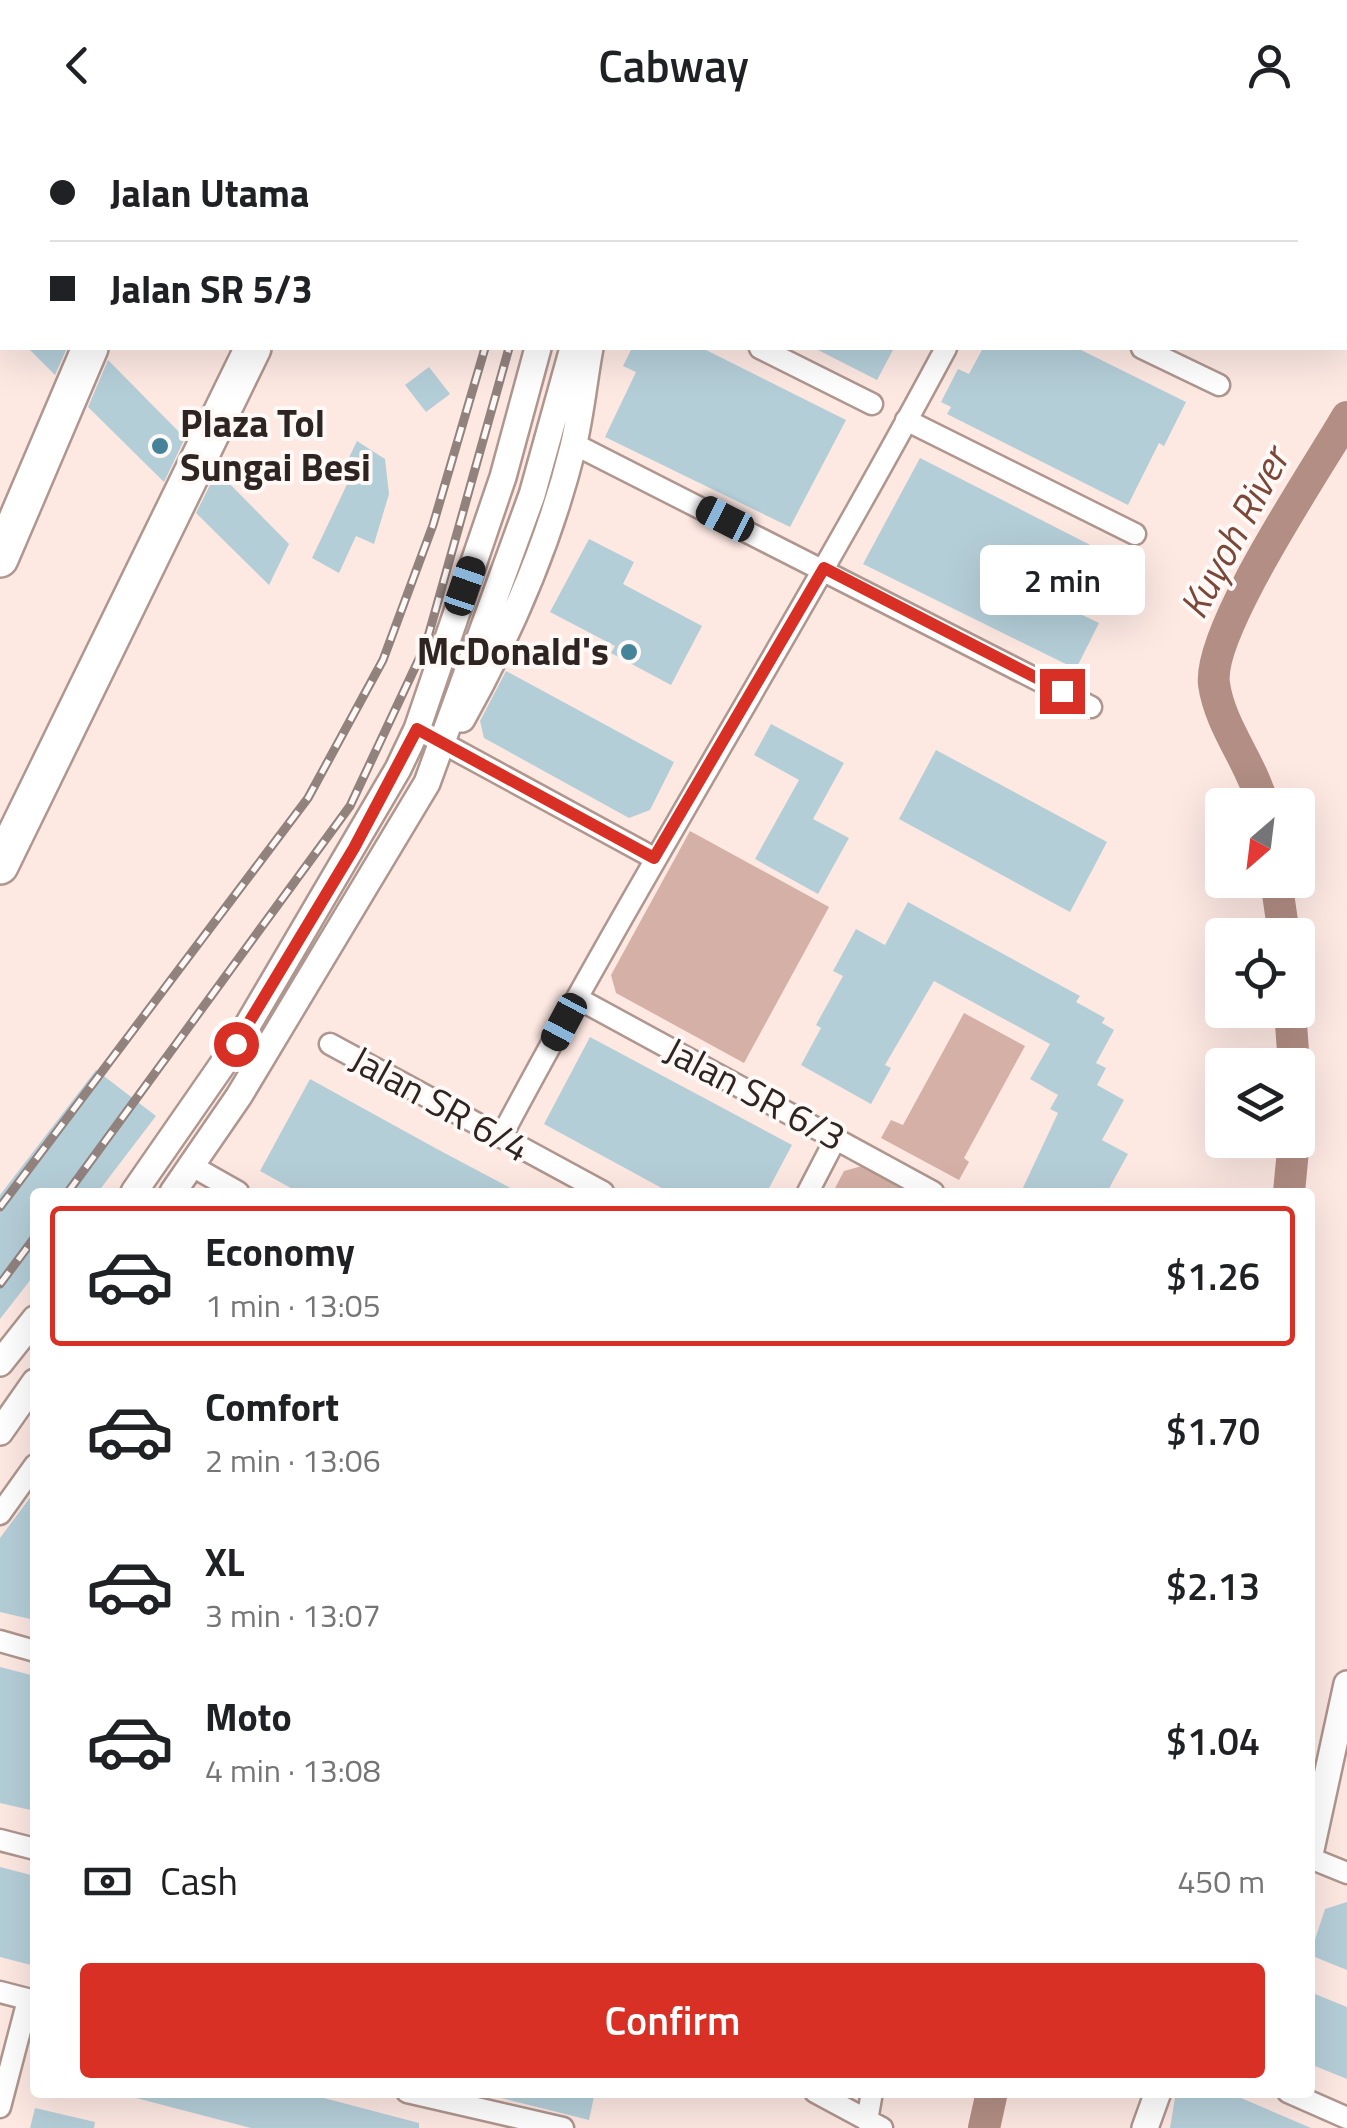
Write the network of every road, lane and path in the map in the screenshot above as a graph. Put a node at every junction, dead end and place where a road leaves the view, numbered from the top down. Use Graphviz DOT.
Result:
graph roads {
  1 [pos="89,350"];
  2 [pos="252,350"];
  3 [pos="537,350"];
  4 [pos="573,350"];
  5 [pos="590,350"];
  6 [pos="764,350"];
  7 [pos="945,350"];
  8 [pos="1146,350"];
  9 [pos="1219,385"];
  10 [pos="872,404"];
  11 [pos="906,420"];
  12 [pos="574,444"];
  13 [pos="1135,534"];
  14 [pos="0,559"];
  15 [pos="824,568"];
  16 [pos="1092,707"];
  17 [pos="417,729"];
  18 [pos="444,744"];
  19 [pos="654,858"];
  20 [pos="0,866"];
  21 [pos="577,998"];
  22 [pos="330,1044"];
  23 [pos="501,1137"];
  24 [pos="836,1138"];
  25 [pos="192,1166"];
  26 [pos="137,1188"];
  27 [pos="176,1188"];
  28 [pos="231,1188"];
  29 [pos="596,1188"];
  30 [pos="810,1188"];
  31 [pos="926,1188"];
  32 [pos="30,1325"];
  33 [pos="0,1363"];
  34 [pos="30,1389"];
  35 [pos="0,1432"];
  36 [pos="30,1472"];
  37 [pos="0,1514"];
  38 [pos="0,1641"];
  39 [pos="30,1650"];
  40 [pos="1347,1684"];
  41 [pos="1315,1833"];
  42 [pos="0,1840"];
  43 [pos="30,1848"];
  44 [pos="1315,1858"];
  45 [pos="1347,1873"];
  46 [pos="0,1992"];
  47 [pos="30,2000"];
  48 [pos="30,2003"];
  49 [pos="433,2098"];
  50 [pos="825,2098"];
  51 [pos="873,2098"];
  52 [pos="1156,2098"];
  53 [pos="1302,2098"];
  54 [pos="1316,2104"];
  55 [pos="0,2107"];
  56 [pos="1347,2118"];
  57 [pos="875,2124"];
  58 [pos="562,2128"];
  59 [pos="1145,2128"];
  60 [pos="1334,2128"];
  1 -- 14 [label="highway"];
  2 -- 20 [label="highway"];
  3 -- 17 [label="street"];
  4 -- 18 [label="street"];
  5 -- 12 [label="street"];
  6 -- 10 [label="street"];
  7 -- 11 [label="street"];
  8 -- 9 [label="street"];
  11 -- 13 [label="street"];
  11 -- 15 [label="street"];
  12 -- 15 [label="street"];
  12 -- 18 [label="street"];
  15 -- 16 [label="street"];
  15 -- 19 [label="street"];
  17 -- 18 [label="street"];
  17 -- 26 [label="street"];
  18 -- 19 [label="street"];
  18 -- 25 [label="street"];
  19 -- 21 [label="street"];
  21 -- 23 [label="street"];
  21 -- 24 [label="street, Jalan SR 6/3"];
  22 -- 23 [label="street, Jalan SR 6/4"];
  23 -- 29 [label="street, Jalan SR 6/4"];
  24 -- 30 [label="street"];
  24 -- 31 [label="street, Jalan SR 6/3"];
  25 -- 27 [label="street"];
  25 -- 28 [label="street"];
  32 -- 33 [label="street"];
  34 -- 35 [label="street"];
  36 -- 37 [label="street"];
  38 -- 39 [label="street"];
  40 -- 41 [label="street"];
  42 -- 43 [label="street"];
  44 -- 45 [label="street"];
  46 -- 47 [label="street"];
  48 -- 55 [label="street"];
  49 -- 58 [label="street"];
  50 -- 57 [label="street"];
  51 -- 57 [label="street"];
  52 -- 59 [label="street"];
  53 -- 54 [label="street"];
  54 -- 56 [label="street"];
  54 -- 60 [label="street"];
}
